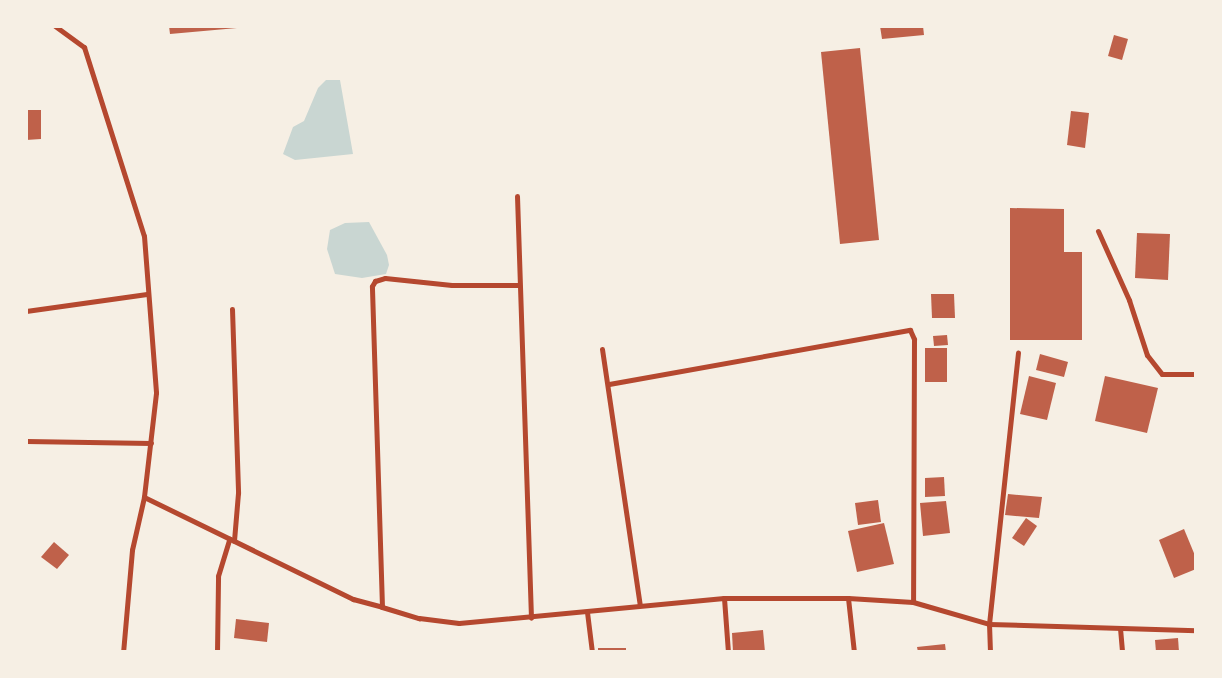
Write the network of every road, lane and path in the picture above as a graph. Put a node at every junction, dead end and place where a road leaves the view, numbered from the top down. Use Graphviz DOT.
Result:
graph roads {
  1 [pos="55,26"];
  2 [pos="517,196"];
  3 [pos="1098,231"];
  4 [pos="518,285"];
  5 [pos="146,294"];
  6 [pos="232,309"];
  7 [pos="26,312"];
  8 [pos="602,349"];
  9 [pos="1018,353"];
  10 [pos="1196,374"];
  11 [pos="609,384"];
  12 [pos="26,441"];
  13 [pos="152,443"];
  14 [pos="144,497"];
  15 [pos="231,540"];
  16 [pos="724,598"];
  17 [pos="848,598"];
  18 [pos="913,602"];
  19 [pos="640,605"];
  20 [pos="382,607"];
  21 [pos="587,612"];
  22 [pos="531,618"];
  23 [pos="989,624"];
  24 [pos="1120,628"];
  25 [pos="1196,630"];
  26 [pos="123,652"];
  27 [pos="217,652"];
  28 [pos="592,652"];
  29 [pos="728,652"];
  30 [pos="854,652"];
  31 [pos="990,652"];
  32 [pos="1122,652"];
  1 -- 5 [label="street"];
  2 -- 4 [label="street"];
  3 -- 10 [label="street"];
  4 -- 20 [label="street"];
  4 -- 22 [label="street"];
  5 -- 7 [label="street"];
  5 -- 13 [label="street"];
  6 -- 15 [label="street"];
  8 -- 11 [label="street"];
  9 -- 23 [label="street"];
  11 -- 18 [label="street"];
  11 -- 19 [label="street"];
  12 -- 13 [label="street"];
  13 -- 14 [label="street"];
  14 -- 15 [label="street"];
  14 -- 26 [label="street"];
  15 -- 20 [label="street"];
  15 -- 27 [label="street"];
  16 -- 17 [label="street"];
  16 -- 19 [label="street"];
  16 -- 29 [label="street"];
  17 -- 18 [label="street"];
  17 -- 30 [label="street"];
  18 -- 23 [label="street"];
  19 -- 21 [label="street"];
  20 -- 22 [label="street"];
  21 -- 22 [label="street"];
  21 -- 28 [label="street"];
  23 -- 24 [label="street"];
  23 -- 31 [label="street"];
  24 -- 25 [label="street"];
  24 -- 32 [label="street"];
}
